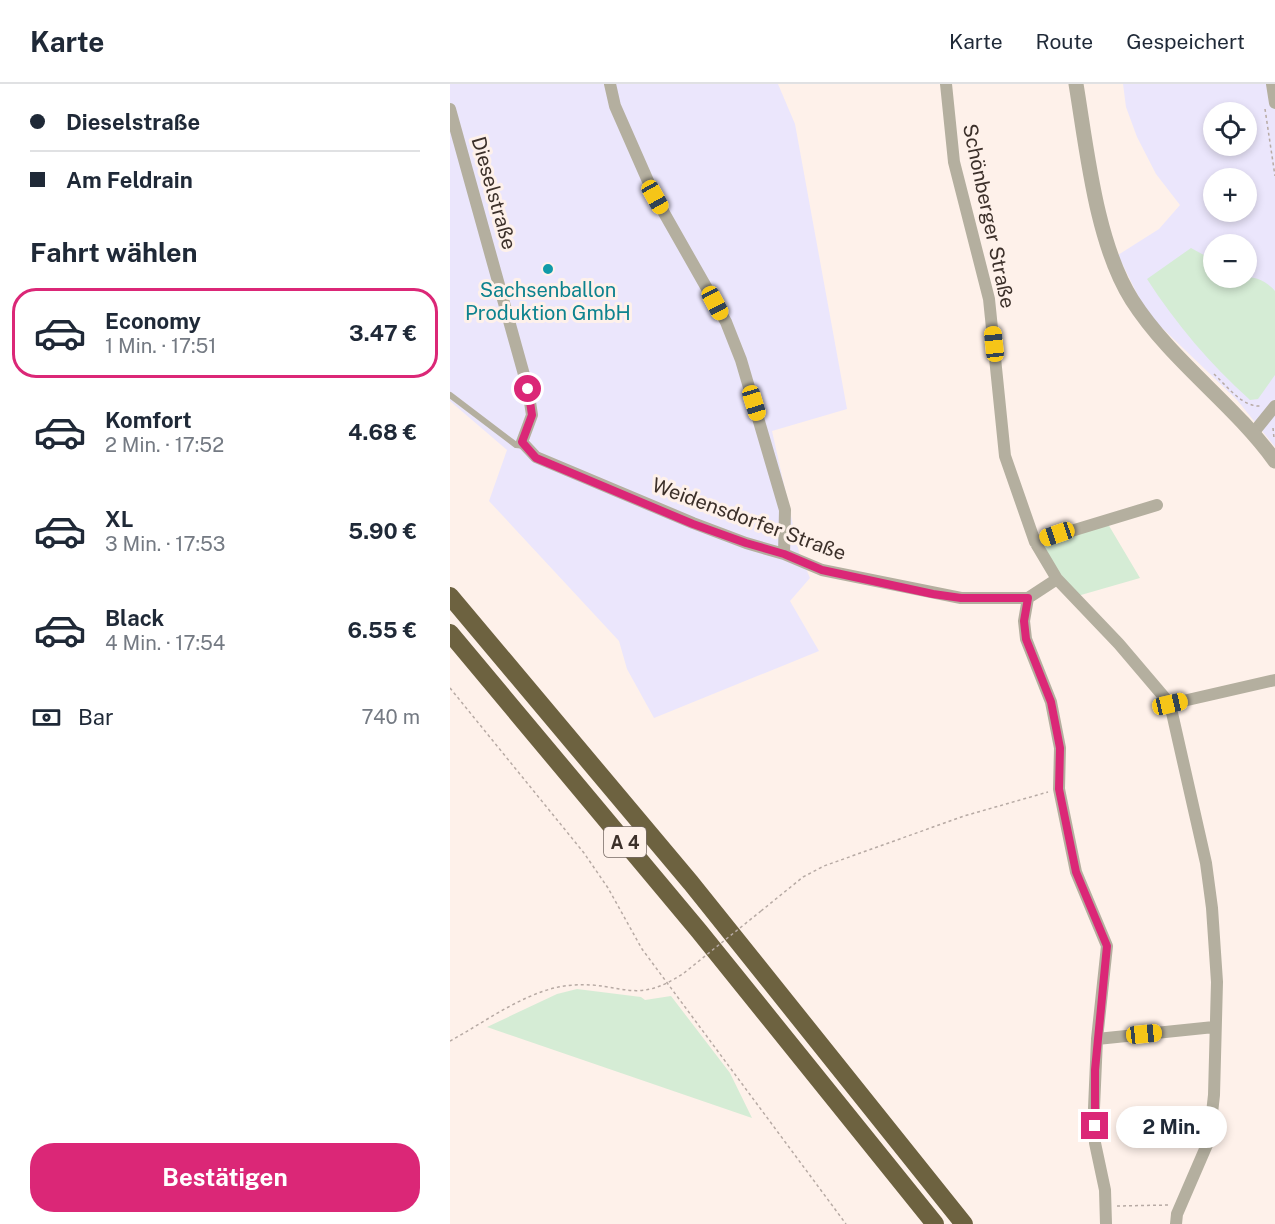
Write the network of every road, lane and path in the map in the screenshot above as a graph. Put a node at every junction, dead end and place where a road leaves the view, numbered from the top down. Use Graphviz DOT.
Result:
graph roads {
  1 [pos="610,84"];
  2 [pos="946,84"];
  3 [pos="1076,84"];
  4 [pos="1273,85"];
  5 [pos="1269,103"];
  6 [pos="450,109"];
  7 [pos="1275,176"];
  8 [pos="1208,368"];
  9 [pos="450,395"];
  10 [pos="1271,405"];
  11 [pos="1274,423"];
  12 [pos="1254,432"];
  13 [pos="1275,441"];
  14 [pos="525,446"];
  15 [pos="1275,461"];
  16 [pos="1157,505"];
  17 [pos="1035,542"];
  18 [pos="784,554"];
  19 [pos="1057,579"];
  20 [pos="450,596"];
  21 [pos="1028,598"];
  22 [pos="450,633"];
  23 [pos="1275,680"];
  24 [pos="450,688"];
  25 [pos="1170,704"];
  26 [pos="1059,789"];
  27 [pos="668,984"];
  28 [pos="1214,1027"];
  29 [pos="1098,1039"];
  30 [pos="450,1041"];
  31 [pos="1181,1206"];
  32 [pos="1110,1207"];
  33 [pos="846,1224"];
  34 [pos="935,1224"];
  35 [pos="964,1224"];
  36 [pos="1106,1224"];
  37 [pos="1176,1224"];
  1 -- 18 [label="street"];
  2 -- 17 [label="street, Schönberger Straße"];
  3 -- 12 [label="street"];
  4 -- 5 [label="street"];
  5 -- 7 [label="path"];
  6 -- 14 [label="street, Dieselstraße"];
  8 -- 10 [label="path"];
  9 -- 14 [label="lane"];
  10 -- 12 [label="street"];
  11 -- 13 [label="path"];
  12 -- 15 [label="street"];
  14 -- 18 [label="street, Weidensdorfer Straße"];
  16 -- 17 [label="street"];
  17 -- 19 [label="street, Schönberger Straße"];
  18 -- 21 [label="street, Weidensdorfer Straße"];
  19 -- 21 [label="street"];
  19 -- 25 [label="street, Schönberger Straße"];
  20 -- 35 [label="highway, A 4"];
  21 -- 26 [label="street"];
  22 -- 34 [label="highway, A 4"];
  23 -- 25 [label="street"];
  24 -- 27 [label="path"];
  25 -- 28 [label="street, Schönberger Straße"];
  26 -- 27 [label="path, bridge"];
  26 -- 29 [label="street"];
  27 -- 30 [label="path"];
  27 -- 33 [label="path"];
  28 -- 29 [label="street"];
  28 -- 31 [label="street, Schönberger Straße"];
  29 -- 36 [label="street"];
  31 -- 32 [label="path"];
  31 -- 37 [label="street, Schönberger Straße"];
}
